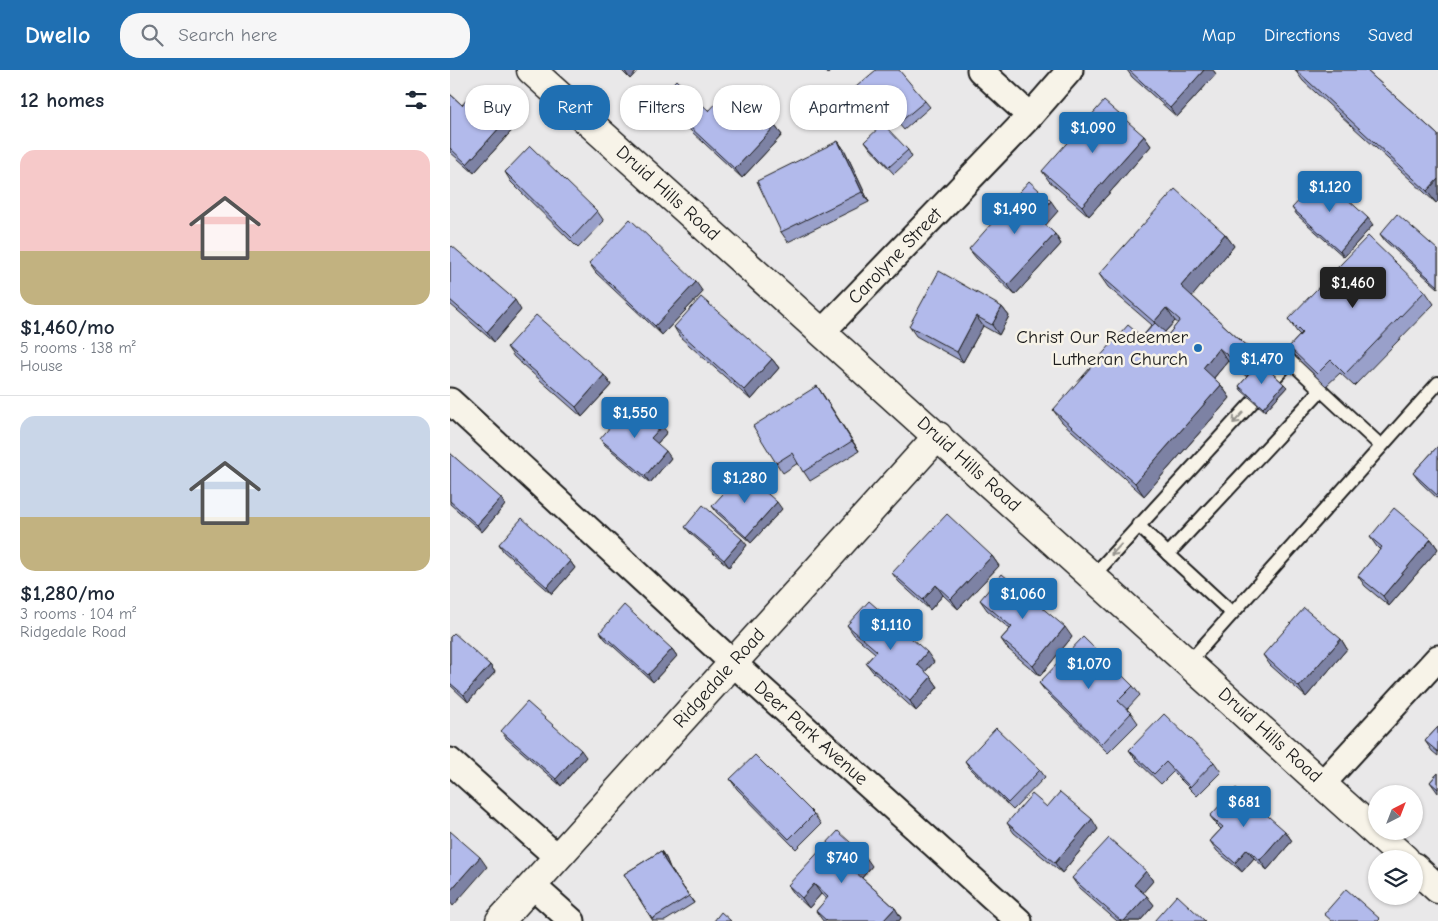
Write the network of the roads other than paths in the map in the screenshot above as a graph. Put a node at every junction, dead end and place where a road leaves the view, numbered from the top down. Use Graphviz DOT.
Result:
graph roads {
  1 [pos="531,70"];
  2 [pos="980,70"];
  3 [pos="1070,70"];
  4 [pos="1030,116"];
  5 [pos="822,332"];
  6 [pos="1438,383"];
  7 [pos="1321,390"];
  8 [pos="450,401"];
  9 [pos="938,436"];
  10 [pos="1382,446"];
  11 [pos="1138,526"];
  12 [pos="1168,554"];
  13 [pos="1093,576"];
  14 [pos="1232,613"];
  15 [pos="1438,658"];
  16 [pos="1189,662"];
  17 [pos="733,663"];
  18 [pos="450,761"];
  19 [pos="1323,783"];
  20 [pos="1395,850"];
  21 [pos="558,857"];
  22 [pos="1423,875"];
  23 [pos="532,885"];
  24 [pos="1438,889"];
  25 [pos="500,921"];
  26 [pos="572,921"];
  27 [pos="1020,921"];
  1 -- 5 [label="street, Druid Hills Road"];
  2 -- 4 [label="street"];
  3 -- 4 [label="street, Carolyne Street"];
  4 -- 5 [label="street, Carolyne Street"];
  5 -- 9 [label="street, Druid Hills Road"];
  6 -- 10 [label="lane"];
  7 -- 10 [label="lane"];
  7 -- 11 [label="lane, one-way"];
  7 -- 12 [label="lane"];
  8 -- 17 [label="street, Deer Park Avenue"];
  9 -- 13 [label="street, Druid Hills Road"];
  9 -- 17 [label="street, Ridgedale Road"];
  10 -- 14 [label="lane"];
  11 -- 12 [label="lane"];
  11 -- 13 [label="lane, one-way"];
  12 -- 14 [label="lane"];
  13 -- 16 [label="street, Druid Hills Road"];
  14 -- 16 [label="lane"];
  15 -- 19 [label="street"];
  16 -- 19 [label="street, Druid Hills Road"];
  17 -- 21 [label="street, Ridgedale Road"];
  17 -- 27 [label="street, Deer Park Avenue"];
  18 -- 21 [label="street"];
  19 -- 20 [label="street, Druid Hills Road"];
  21 -- 23 [label="street, Ridgedale Road"];
  22 -- 24 [label="street"];
  23 -- 25 [label="street, Ridgedale Road"];
  23 -- 26 [label="street"];
}
